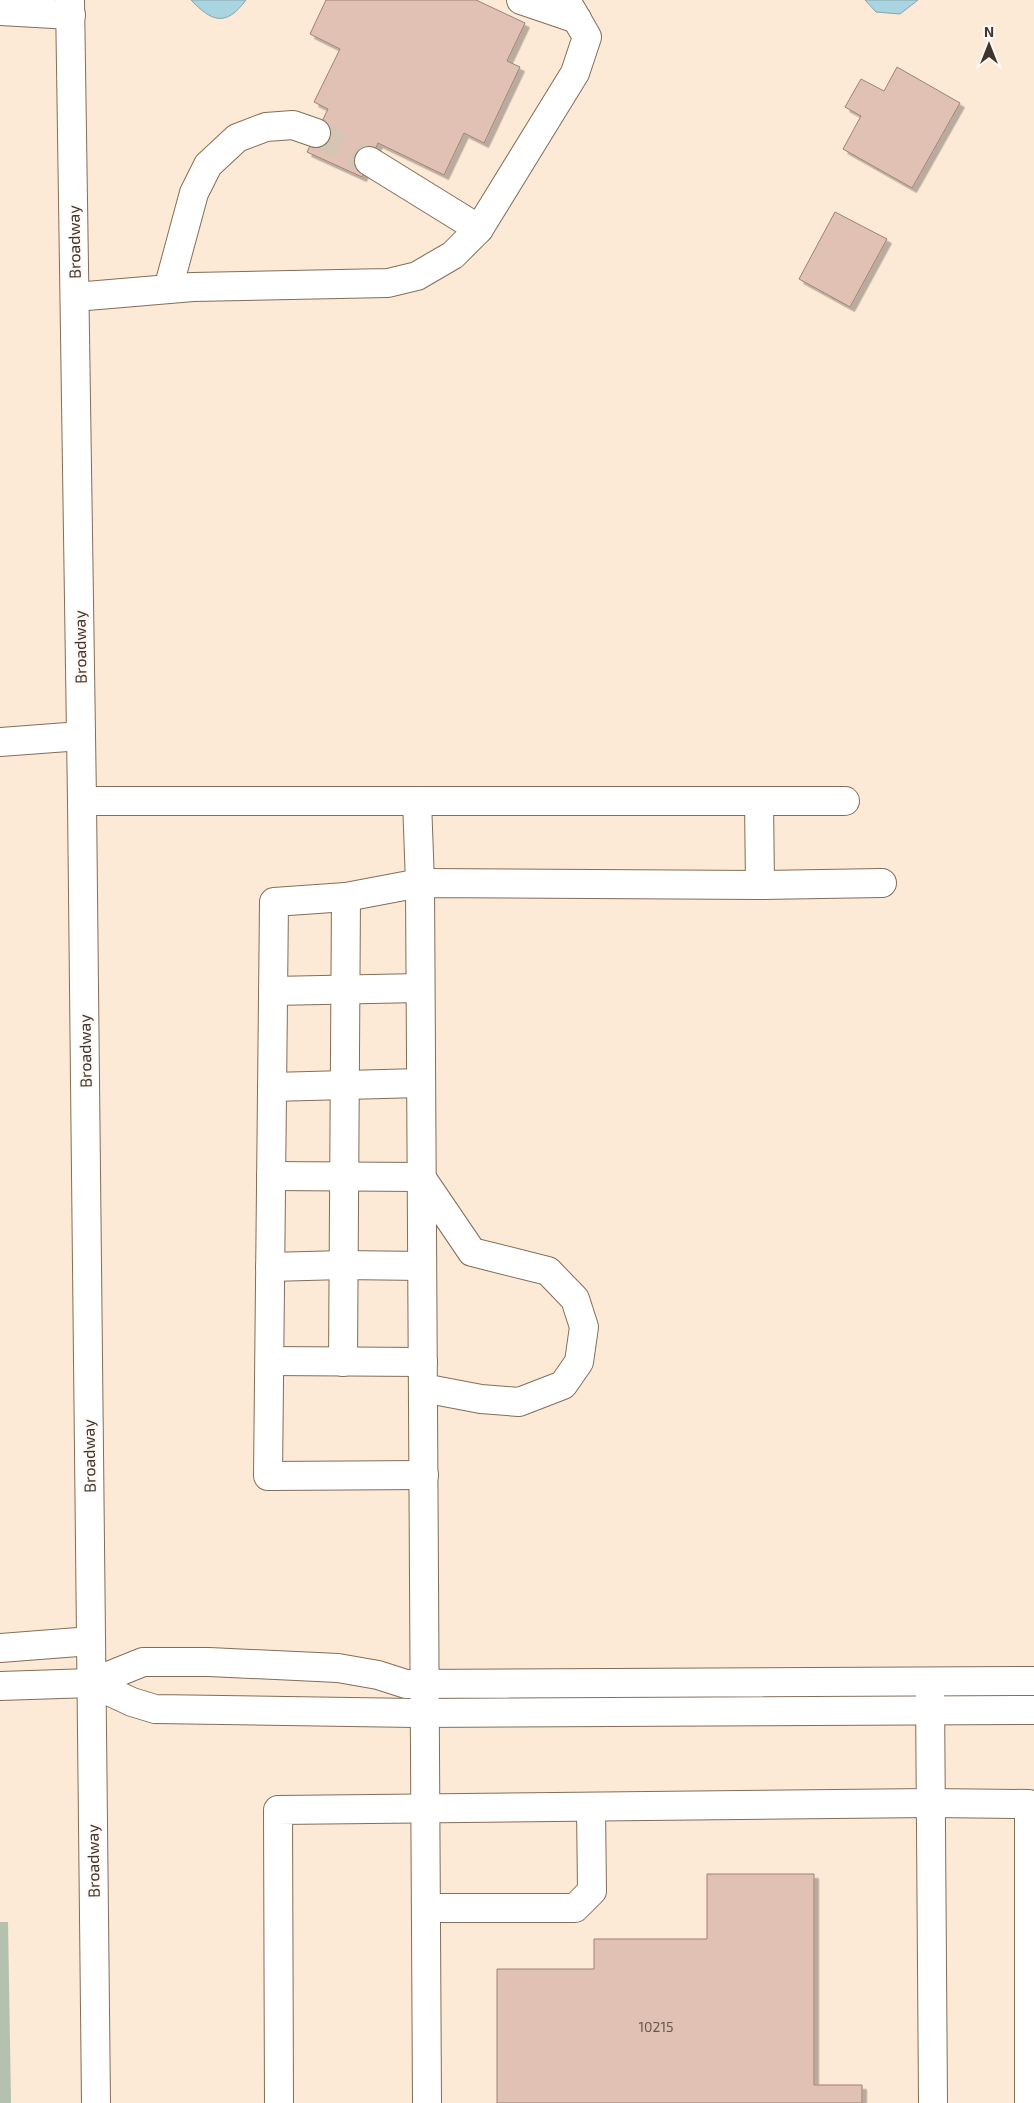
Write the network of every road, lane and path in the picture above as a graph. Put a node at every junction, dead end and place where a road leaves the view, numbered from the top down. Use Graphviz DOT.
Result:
graph roads {
  1 [pos="521,0"];
  2 [pos="70,7"];
  3 [pos="570,10"];
  4 [pos="0,11"];
  5 [pos="316,133"];
  6 [pos="369,161"];
  7 [pos="479,229"];
  8 [pos="168,289"];
  9 [pos="75,297"];
  10 [pos="81,736"];
  11 [pos="0,742"];
  12 [pos="82,801"];
  13 [pos="417,801"];
  14 [pos="759,801"];
  15 [pos="845,801"];
  16 [pos="420,883"];
  17 [pos="882,883"];
  18 [pos="760,885"];
  19 [pos="346,897"];
  20 [pos="420,988"];
  21 [pos="273,990"];
  22 [pos="345,990"];
  23 [pos="345,1084"];
  24 [pos="420,1084"];
  25 [pos="272,1087"];
  26 [pos="271,1176"];
  27 [pos="344,1176"];
  28 [pos="421,1178"];
  29 [pos="343,1265"];
  30 [pos="422,1266"];
  31 [pos="270,1267"];
  32 [pos="270,1361"];
  33 [pos="343,1362"];
  34 [pos="423,1375"];
  35 [pos="424,1476"];
  36 [pos="90,1641"];
  37 [pos="0,1648"];
  38 [pos="930,1681"];
  39 [pos="1034,1682"];
  40 [pos="91,1683"];
  41 [pos="426,1684"];
  42 [pos="0,1686"];
  43 [pos="1034,1710"];
  44 [pos="930,1711"];
  45 [pos="425,1712"];
  46 [pos="930,1803"];
  47 [pos="591,1807"];
  48 [pos="425,1809"];
  49 [pos="426,1908"];
  50 [pos="96,2103"];
  51 [pos="279,2103"];
  52 [pos="427,2103"];
  53 [pos="933,2103"];
  54 [pos="1029,2103"];
  1 -- 3 [label="main road"];
  2 -- 4 [label="main road"];
  2 -- 9 [label="main road, Broadway"];
  3 -- 7 [label="main road"];
  5 -- 8 [label="main road"];
  6 -- 7 [label="main road"];
  7 -- 8 [label="main road"];
  8 -- 9 [label="main road"];
  9 -- 10 [label="main road, Broadway"];
  10 -- 11 [label="main road"];
  10 -- 12 [label="main road, Broadway"];
  12 -- 13 [label="main road"];
  12 -- 36 [label="main road, Broadway"];
  13 -- 14 [label="main road"];
  13 -- 16 [label="main road"];
  14 -- 15 [label="main road"];
  14 -- 18 [label="main road"];
  16 -- 18 [label="main road"];
  16 -- 19 [label="main road"];
  16 -- 20 [label="main road"];
  17 -- 18 [label="main road"];
  19 -- 21 [label="main road"];
  19 -- 22 [label="main road"];
  20 -- 22 [label="main road"];
  20 -- 24 [label="main road"];
  21 -- 22 [label="main road"];
  21 -- 25 [label="main road"];
  22 -- 23 [label="main road"];
  23 -- 24 [label="main road"];
  23 -- 25 [label="main road"];
  23 -- 27 [label="main road"];
  24 -- 28 [label="main road"];
  25 -- 26 [label="main road"];
  26 -- 27 [label="main road"];
  26 -- 31 [label="main road"];
  27 -- 28 [label="main road"];
  27 -- 29 [label="main road"];
  28 -- 30 [label="main road"];
  28 -- 34 [label="main road"];
  29 -- 30 [label="main road"];
  29 -- 31 [label="main road"];
  29 -- 33 [label="main road"];
  30 -- 34 [label="main road"];
  31 -- 32 [label="main road"];
  32 -- 33 [label="main road"];
  32 -- 35 [label="main road"];
  33 -- 34 [label="main road"];
  34 -- 35 [label="main road"];
  35 -- 41 [label="main road"];
  36 -- 37 [label="main road"];
  36 -- 40 [label="main road, Broadway"];
  38 -- 39 [label="main road"];
  38 -- 41 [label="main road"];
  38 -- 44 [label="main road"];
  40 -- 41 [label="main road"];
  40 -- 42 [label="main road"];
  40 -- 45 [label="main road"];
  40 -- 50 [label="main road, Broadway"];
  41 -- 45 [label="main road"];
  43 -- 44 [label="main road"];
  44 -- 45 [label="main road"];
  44 -- 46 [label="main road"];
  45 -- 48 [label="main road"];
  46 -- 47 [label="main road"];
  46 -- 53 [label="main road"];
  46 -- 54 [label="main road"];
  47 -- 48 [label="main road"];
  47 -- 49 [label="main road"];
  48 -- 49 [label="main road"];
  48 -- 51 [label="main road"];
  49 -- 52 [label="main road"];
}
